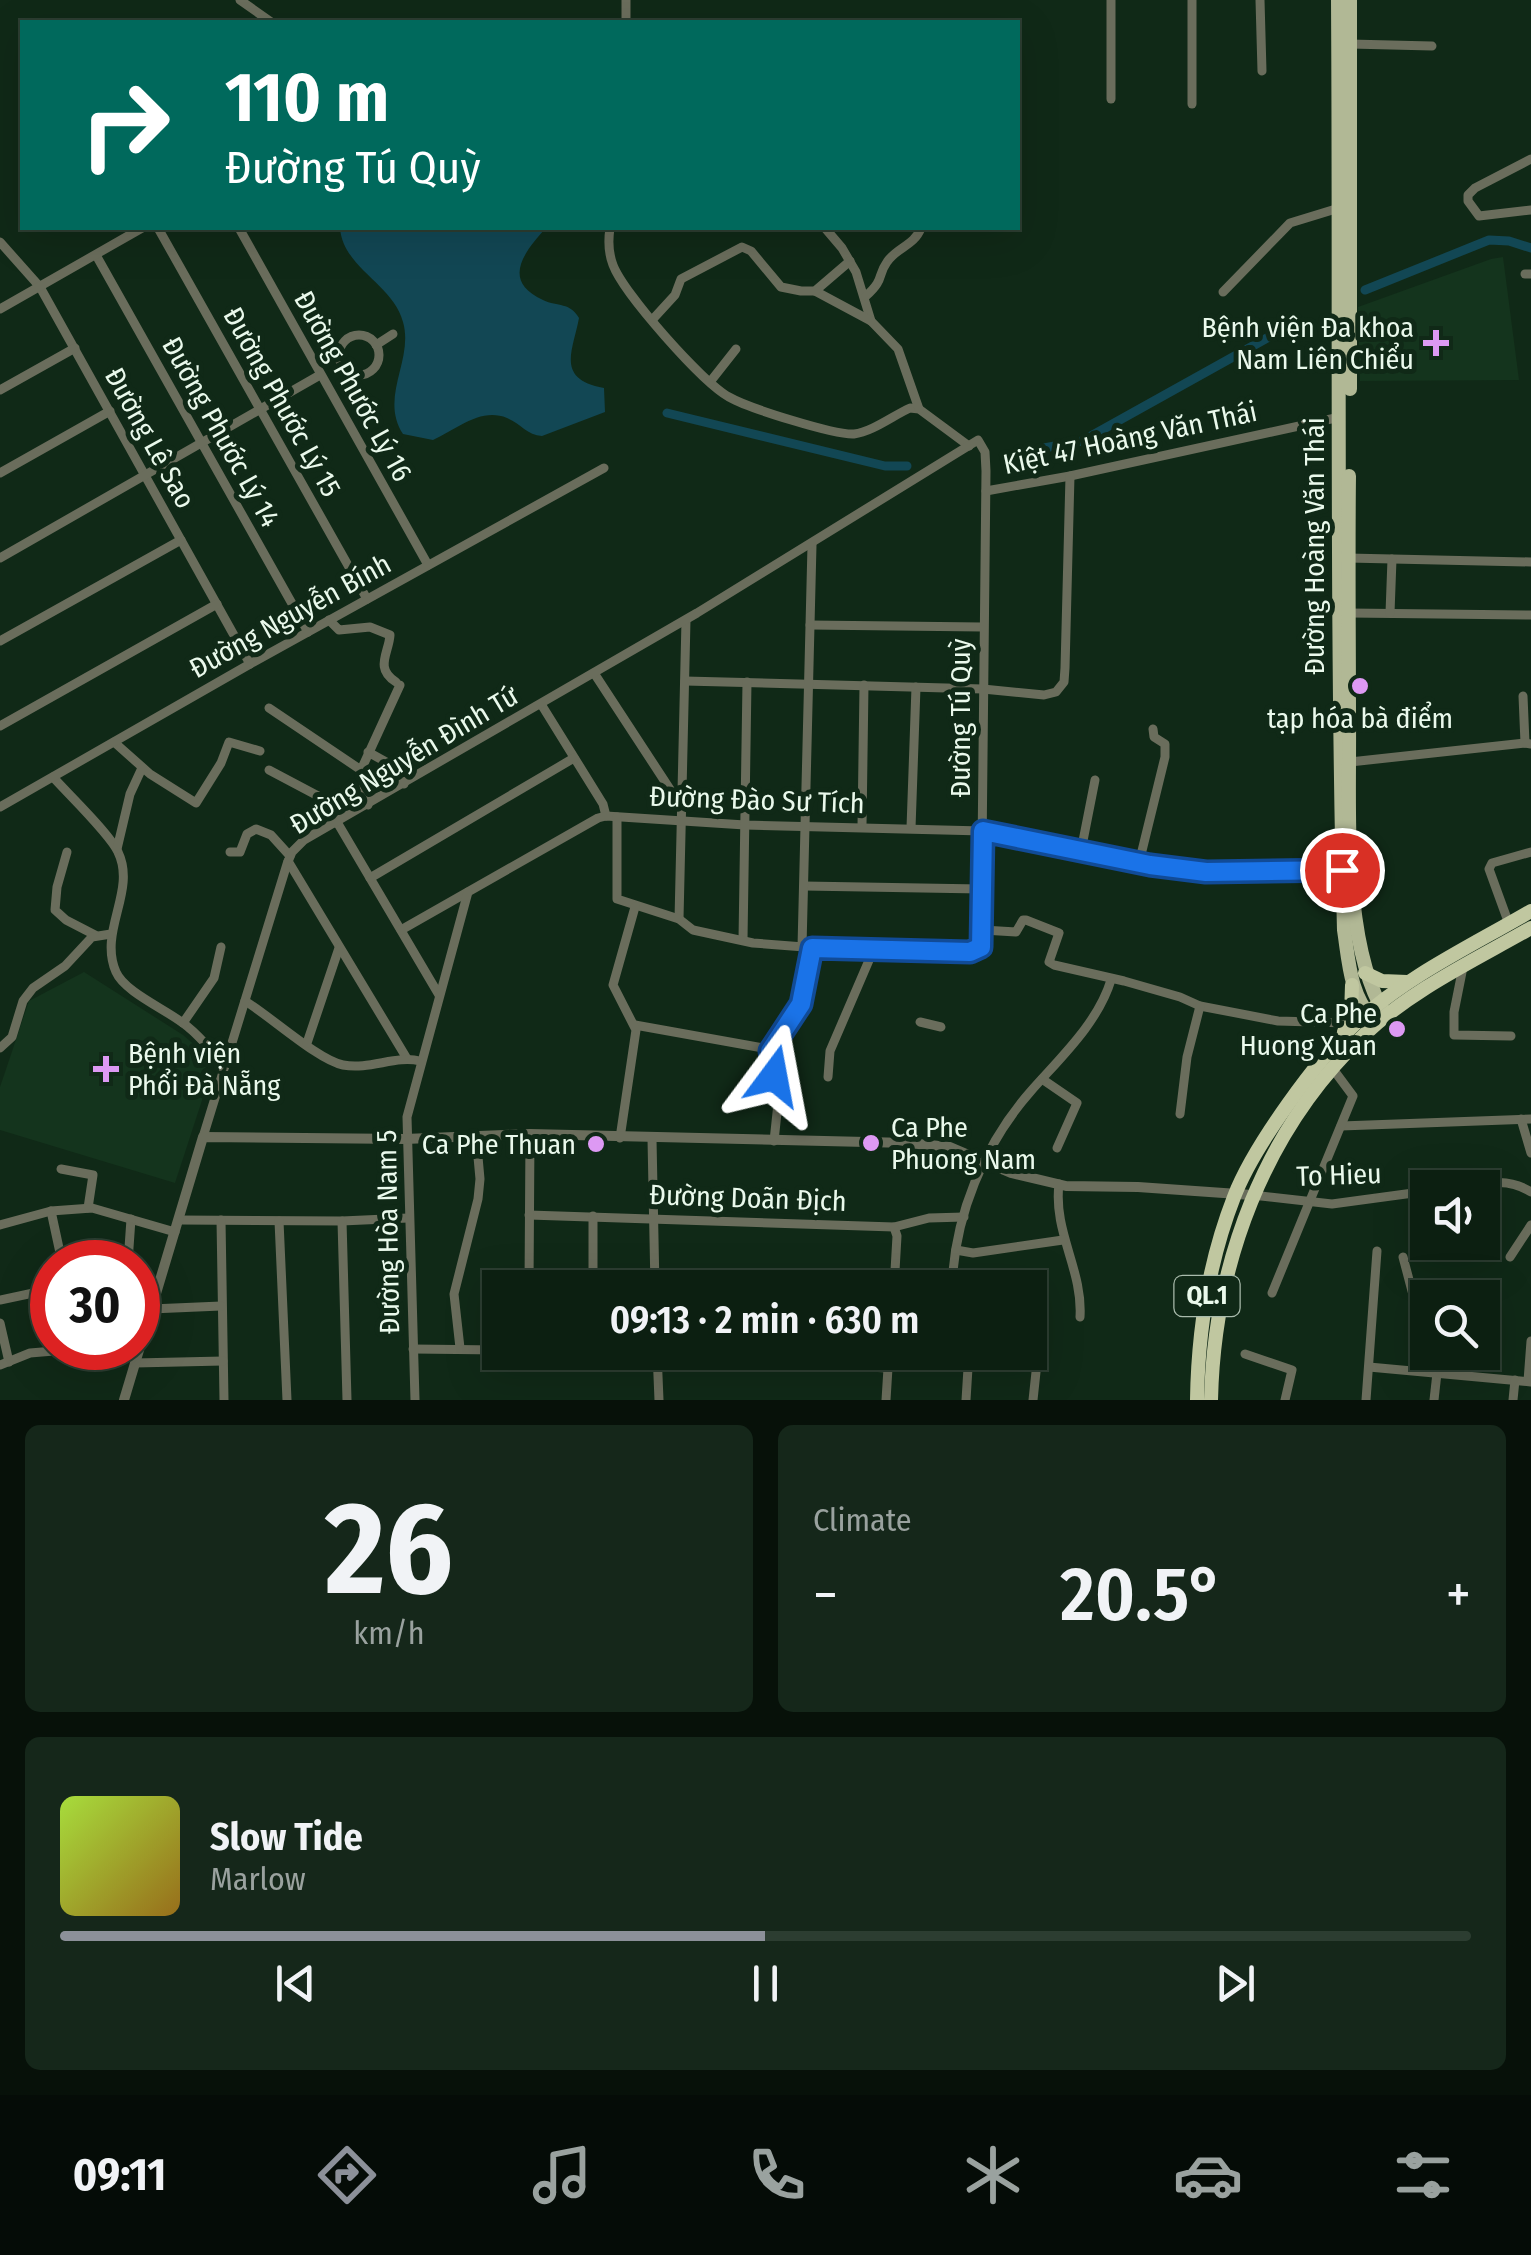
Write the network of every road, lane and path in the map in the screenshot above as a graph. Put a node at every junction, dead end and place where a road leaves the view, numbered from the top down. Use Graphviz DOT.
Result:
graph roads {
  1 [pos="240,0"];
  2 [pos="1111,0"];
  3 [pos="1192,0"];
  4 [pos="1260,0"];
  5 [pos="1338,0"];
  6 [pos="1350,0"];
  7 [pos="268,20"];
  8 [pos="1350,44"];
  9 [pos="1432,46"];
  10 [pos="1262,71"];
  11 [pos="1111,99"];
  12 [pos="1192,104"];
  13 [pos="1531,160"];
  14 [pos="1339,208"];
  15 [pos="1531,210"];
  16 [pos="138,230"];
  17 [pos="159,230"];
  18 [pos="239,230"];
  19 [pos="610,230"];
  20 [pos="826,230"];
  21 [pos="920,230"];
  22 [pos="0,242"];
  23 [pos="96,254"];
  24 [pos="850,261"];
  25 [pos="40,286"];
  26 [pos="815,290"];
  27 [pos="1223,292"];
  28 [pos="866,296"];
  29 [pos="0,309"];
  30 [pos="652,319"];
  31 [pos="871,321"];
  32 [pos="394,334"];
  33 [pos="1345,342"];
  34 [pos="376,345"];
  35 [pos="75,348"];
  36 [pos="736,349"];
  37 [pos="342,366"];
  38 [pos="321,377"];
  39 [pos="710,382"];
  40 [pos="0,390"];
  41 [pos="919,408"];
  42 [pos="260,410"];
  43 [pos="110,412"];
  44 [pos="1340,417"];
  45 [pos="974,443"];
  46 [pos="201,444"];
  47 [pos="604,468"];
  48 [pos="0,473"];
  49 [pos="145,475"];
  50 [pos="1070,476"];
  51 [pos="986,490"];
  52 [pos="181,540"];
  53 [pos="812,545"];
  54 [pos="0,558"];
  55 [pos="1348,558"];
  56 [pos="1392,558"];
  57 [pos="1531,562"];
  58 [pos="428,565"];
  59 [pos="367,599"];
  60 [pos="216,604"];
  61 [pos="1349,612"];
  62 [pos="1390,613"];
  63 [pos="1531,615"];
  64 [pos="329,620"];
  65 [pos="686,620"];
  66 [pos="810,625"];
  67 [pos="982,627"];
  68 [pos="308,632"];
  69 [pos="0,642"];
  70 [pos="250,664"];
  71 [pos="594,673"];
  72 [pos="685,680"];
  73 [pos="747,682"];
  74 [pos="808,683"];
  75 [pos="864,685"];
  76 [pos="916,687"];
  77 [pos="983,689"];
  78 [pos="1524,696"];
  79 [pos="541,704"];
  80 [pos="269,708"];
  81 [pos="0,726"];
  82 [pos="1153,730"];
  83 [pos="114,742"];
  84 [pos="1528,744"];
  85 [pos="260,752"];
  86 [pos="368,752"];
  87 [pos="574,758"];
  88 [pos="1350,762"];
  89 [pos="142,768"];
  90 [pos="269,770"];
  91 [pos="361,770"];
  92 [pos="52,777"];
  93 [pos="1095,780"];
  94 [pos="404,784"];
  95 [pos="368,805"];
  96 [pos="681,805"];
  97 [pos="0,806"];
  98 [pos="612,817"];
  99 [pos="682,822"];
  100 [pos="336,823"];
  101 [pos="745,825"];
  102 [pos="805,825"];
  103 [pos="862,826"];
  104 [pos="910,828"];
  105 [pos="983,831"];
  106 [pos="116,849"];
  107 [pos="1081,851"];
  108 [pos="67,852"];
  109 [pos="230,852"];
  110 [pos="1531,852"];
  111 [pos="289,859"];
  112 [pos="1139,862"];
  113 [pos="1342,870"];
  114 [pos="370,878"];
  115 [pos="804,886"];
  116 [pos="981,889"];
  117 [pos="468,892"];
  118 [pos="635,907"];
  119 [pos="1531,911"];
  120 [pos="679,919"];
  121 [pos="1509,924"];
  122 [pos="1531,928"];
  123 [pos="401,930"];
  124 [pos="983,930"];
  125 [pos="111,934"];
  126 [pos="96,935"];
  127 [pos="743,940"];
  128 [pos="221,947"];
  129 [pos="339,948"];
  130 [pos="807,948"];
  131 [pos="873,951"];
  132 [pos="1463,968"];
  133 [pos="1365,973"];
  134 [pos="1111,980"];
  135 [pos="1413,980"];
  136 [pos="1352,984"];
  137 [pos="438,995"];
  138 [pos="245,1001"];
  139 [pos="1200,1006"];
  140 [pos="1378,1015"];
  141 [pos="920,1022"];
  142 [pos="184,1023"];
  143 [pos="1348,1023"];
  144 [pos="635,1025"];
  145 [pos="941,1027"];
  146 [pos="1511,1036"];
  147 [pos="1339,1042"];
  148 [pos="307,1044"];
  149 [pos="0,1048"];
  150 [pos="763,1048"];
  151 [pos="406,1057"];
  152 [pos="420,1062"];
  153 [pos="225,1066"];
  154 [pos="1333,1070"];
  155 [pos="828,1078"];
  156 [pos="1042,1078"];
  157 [pos="1180,1114"];
  158 [pos="1526,1119"];
  159 [pos="1340,1126"];
  160 [pos="530,1134"];
  161 [pos="476,1135"];
  162 [pos="203,1137"];
  163 [pos="620,1138"];
  164 [pos="405,1139"];
  165 [pos="652,1139"];
  166 [pos="774,1141"];
  167 [pos="1057,1148"];
  168 [pos="1531,1153"];
  169 [pos="986,1162"];
  170 [pos="61,1169"];
  171 [pos="1500,1181"];
  172 [pos="1059,1184"];
  173 [pos="1531,1192"];
  174 [pos="1410,1193"];
  175 [pos="1234,1194"];
  176 [pos="1252,1196"];
  177 [pos="1309,1202"];
  178 [pos="88,1208"];
  179 [pos="51,1211"];
  180 [pos="530,1215"];
  181 [pos="593,1216"];
  182 [pos="654,1217"];
  183 [pos="964,1217"];
  184 [pos="408,1218"];
  185 [pos="131,1219"];
  186 [pos="179,1220"];
  187 [pos="221,1220"];
  188 [pos="279,1221"];
  189 [pos="342,1221"];
  190 [pos="0,1225"];
  191 [pos="1531,1225"];
  192 [pos="894,1226"];
  193 [pos="175,1232"];
  194 [pos="57,1240"];
  195 [pos="130,1240"];
  196 [pos="1063,1240"];
  197 [pos="956,1250"];
  198 [pos="1377,1251"];
  199 [pos="1403,1257"];
  200 [pos="1510,1257"];
  201 [pos="529,1270"];
  202 [pos="594,1270"];
  203 [pos="655,1270"];
  204 [pos="895,1270"];
  205 [pos="954,1270"];
  206 [pos="160,1280"];
  207 [pos="1410,1284"];
  208 [pos="1272,1293"];
  209 [pos="30,1294"];
  210 [pos="0,1300"];
  211 [pos="221,1306"];
  212 [pos="160,1309"];
  213 [pos="1080,1317"];
  214 [pos="1210,1323"];
  215 [pos="0,1324"];
  216 [pos="1531,1341"];
  217 [pos="460,1348"];
  218 [pos="413,1349"];
  219 [pos="482,1349"];
  220 [pos="30,1352"];
  221 [pos="1244,1354"];
  222 [pos="160,1361"];
  223 [pos="223,1361"];
  224 [pos="5,1364"];
  225 [pos="1369,1367"];
  226 [pos="133,1370"];
  227 [pos="658,1370"];
  228 [pos="888,1370"];
  229 [pos="968,1370"];
  230 [pos="1037,1370"];
  231 [pos="1410,1370"];
  232 [pos="1416,1370"];
  233 [pos="1437,1373"];
  234 [pos="1515,1380"];
  235 [pos="1530,1381"];
  236 [pos="124,1400"];
  237 [pos="224,1400"];
  238 [pos="287,1400"];
  239 [pos="346,1400"];
  240 [pos="415,1400"];
  241 [pos="659,1400"];
  242 [pos="886,1400"];
  243 [pos="966,1400"];
  244 [pos="1034,1400"];
  245 [pos="1197,1400"];
  246 [pos="1211,1400"];
  247 [pos="1285,1400"];
  248 [pos="1366,1400"];
  249 [pos="1434,1400"];
  250 [pos="1513,1400"];
  1 -- 7 [label="street"];
  2 -- 11 [label="street"];
  3 -- 12 [label="street"];
  4 -- 10 [label="street"];
  5 -- 14 [label="main road, Đường Hoàng Văn Thái"];
  6 -- 8 [label="main road, Đường Hoàng Văn Thái"];
  8 -- 9 [label="street"];
  8 -- 33 [label="main road, Đường Hoàng Văn Thái"];
  13 -- 15 [label="street"];
  14 -- 27 [label="street"];
  14 -- 33 [label="main road, Đường Hoàng Văn Thái"];
  16 -- 23 [label="street"];
  17 -- 42 [label="street, Đường Phước Lý 15"];
  18 -- 38 [label="street, Đường Phước Lý 16"];
  19 -- 30 [label="street"];
  20 -- 24 [label="street"];
  21 -- 28 [label="street"];
  22 -- 25 [label="street, Đường Lê Sao"];
  23 -- 25 [label="street"];
  23 -- 46 [label="street, Đường Phước Lý 14"];
  24 -- 26 [label="street"];
  24 -- 28 [label="street"];
  25 -- 29 [label="street"];
  25 -- 35 [label="street, Đường Lê Sao"];
  26 -- 30 [label="street"];
  26 -- 31 [label="street"];
  28 -- 31 [label="street"];
  30 -- 39 [label="street"];
  31 -- 41 [label="street"];
  32 -- 34 [label="street"];
  33 -- 44 [label="main road, Đường Hoàng Văn Thái"];
  33 -- 55 [label="main road, Đường Hoàng Văn Thái"];
  34 -- 37 [label="street"];
  34 -- 37 [label="street"];
  35 -- 40 [label="street"];
  35 -- 43 [label="street, Đường Lê Sao"];
  36 -- 39 [label="street"];
  37 -- 38 [label="street"];
  38 -- 42 [label="street"];
  38 -- 58 [label="street, Đường Phước Lý 16"];
  39 -- 41 [label="street"];
  41 -- 45 [label="street"];
  42 -- 46 [label="street"];
  42 -- 59 [label="street, Đường Phước Lý 15"];
  43 -- 48 [label="street"];
  43 -- 49 [label="street, Đường Lê Sao"];
  44 -- 50 [label="street, Kiệt 47 Hoàng Văn Thái"];
  44 -- 113 [label="main road, Đường Hoàng Văn Thái"];
  45 -- 51 [label="street, Đường Tú Quỳ"];
  45 -- 53 [label="street, Đường Nguyễn Đình Tứ"];
  46 -- 49 [label="street"];
  46 -- 68 [label="street, Đường Phước Lý 14"];
  47 -- 58 [label="street, Đường Nguyễn Bính"];
  49 -- 52 [label="street, Đường Lê Sao"];
  49 -- 54 [label="street"];
  50 -- 51 [label="street, Kiệt 47 Hoàng Văn Thái"];
  50 -- 77 [label="street"];
  51 -- 67 [label="street, Đường Tú Quỳ"];
  52 -- 60 [label="street, Đường Lê Sao"];
  52 -- 69 [label="street"];
  53 -- 65 [label="street, Đường Nguyễn Đình Tứ"];
  53 -- 66 [label="street"];
  55 -- 56 [label="street"];
  55 -- 61 [label="main road, Đường Hoàng Văn Thái"];
  56 -- 57 [label="street"];
  56 -- 62 [label="street"];
  58 -- 59 [label="street, Đường Nguyễn Bính"];
  59 -- 64 [label="street, Đường Nguyễn Bính"];
  60 -- 70 [label="street, Đường Lê Sao"];
  60 -- 81 [label="street"];
  61 -- 62 [label="street"];
  61 -- 88 [label="main road, Đường Hoàng Văn Thái"];
  62 -- 63 [label="street"];
  64 -- 68 [label="street, Đường Nguyễn Bính"];
  64 -- 86 [label="street"];
  65 -- 71 [label="street, Đường Nguyễn Đình Tứ"];
  65 -- 72 [label="street"];
  66 -- 67 [label="street"];
  66 -- 74 [label="street"];
  67 -- 77 [label="street, Đường Tú Quỳ"];
  68 -- 70 [label="street, Đường Nguyễn Bính"];
  70 -- 83 [label="street, Đường Nguyễn Bính"];
  71 -- 79 [label="street, Đường Nguyễn Đình Tứ"];
  71 -- 96 [label="street"];
  72 -- 73 [label="street"];
  72 -- 96 [label="street"];
  73 -- 74 [label="street"];
  73 -- 101 [label="street"];
  74 -- 75 [label="street"];
  74 -- 102 [label="street"];
  75 -- 76 [label="street"];
  75 -- 103 [label="street"];
  76 -- 77 [label="street"];
  76 -- 104 [label="street"];
  77 -- 105 [label="street, Đường Tú Quỳ"];
  78 -- 84 [label="street"];
  79 -- 87 [label="street"];
  79 -- 94 [label="street, Đường Nguyễn Đình Tứ"];
  80 -- 91 [label="street"];
  82 -- 112 [label="street"];
  83 -- 89 [label="street"];
  83 -- 92 [label="street, Đường Nguyễn Bính"];
  84 -- 88 [label="street"];
  85 -- 89 [label="street"];
  86 -- 91 [label="street"];
  86 -- 94 [label="street"];
  87 -- 98 [label="street"];
  87 -- 114 [label="street"];
  88 -- 133 [label="main road, Đường Hoàng Văn Thái"];
  89 -- 106 [label="street"];
  90 -- 100 [label="street"];
  91 -- 95 [label="street"];
  92 -- 97 [label="street, Đường Nguyễn Bính"];
  92 -- 106 [label="street"];
  93 -- 107 [label="street"];
  94 -- 95 [label="street, Đường Nguyễn Đình Tứ"];
  95 -- 100 [label="street, Đường Nguyễn Đình Tứ"];
  96 -- 99 [label="street"];
  98 -- 99 [label="street, Đường Đào Sư Tích"];
  98 -- 117 [label="street, Đường Đào Sư Tích"];
  98 -- 118 [label="street"];
  99 -- 101 [label="street, Đường Đào Sư Tích"];
  99 -- 120 [label="street"];
  100 -- 111 [label="street, Đường Nguyễn Đình Tứ"];
  100 -- 114 [label="street"];
  101 -- 102 [label="street, Đường Đào Sư Tích"];
  101 -- 127 [label="street"];
  102 -- 103 [label="street, Đường Đào Sư Tích"];
  102 -- 115 [label="street"];
  103 -- 104 [label="street, Đường Đào Sư Tích"];
  104 -- 105 [label="street, Đường Đào Sư Tích"];
  105 -- 107 [label="street, Đường Đào Sư Tích"];
  105 -- 116 [label="street, Đường Tú Quỳ"];
  106 -- 125 [label="street"];
  107 -- 112 [label="street, Đường Đào Sư Tích"];
  108 -- 126 [label="street"];
  109 -- 111 [label="street"];
  110 -- 121 [label="street"];
  111 -- 129 [label="street"];
  111 -- 138 [label="street, Đường Nguyễn Đình Tứ"];
  112 -- 113 [label="street, Đường Đào Sư Tích"];
  113 -- 136 [label="main road, Đường Hoàng Văn Thái"];
  114 -- 123 [label="street"];
  115 -- 116 [label="street"];
  115 -- 130 [label="street"];
  116 -- 124 [label="street, Đường Tú Quỳ"];
  117 -- 123 [label="street, Đường Đào Sư Tích"];
  117 -- 137 [label="street, Đường Hòa Nam 5"];
  118 -- 120 [label="street"];
  118 -- 144 [label="street"];
  119 -- 121 [label="highway, QL.1"];
  120 -- 127 [label="street"];
  121 -- 135 [label="highway, QL.1"];
  122 -- 132 [label="highway, QL.1"];
  123 -- 137 [label="street"];
  124 -- 131 [label="street"];
  124 -- 134 [label="street"];
  125 -- 126 [label="street"];
  125 -- 142 [label="street"];
  126 -- 149 [label="street"];
  127 -- 130 [label="street"];
  128 -- 142 [label="street"];
  129 -- 148 [label="street"];
  129 -- 151 [label="street"];
  130 -- 131 [label="street"];
  130 -- 166 [label="street"];
  131 -- 155 [label="street"];
  132 -- 140 [label="highway, QL.1"];
  132 -- 146 [label="street"];
  133 -- 135 [label="highway"];
  133 -- 140 [label="main road, Đường Hoàng Văn Thái"];
  134 -- 139 [label="street"];
  134 -- 156 [label="street"];
  135 -- 140 [label="highway, QL.1"];
  136 -- 140 [label="main road, Đường Hoàng Văn Thái"];
  136 -- 143 [label="highway"];
  137 -- 152 [label="street, Đường Hòa Nam 5"];
  138 -- 148 [label="street"];
  138 -- 153 [label="street, Đường Nguyễn Đình Tứ"];
  139 -- 143 [label="street"];
  139 -- 157 [label="street"];
  140 -- 147 [label="highway, QL.1"];
  140 -- 154 [label="highway, QL.1"];
  141 -- 145 [label="street"];
  142 -- 153 [label="street"];
  143 -- 147 [label="highway"];
  144 -- 150 [label="street"];
  144 -- 163 [label="street"];
  147 -- 175 [label="highway, QL.1"];
  148 -- 151 [label="street"];
  151 -- 152 [label="street"];
  152 -- 164 [label="street, Đường Hòa Nam 5"];
  153 -- 162 [label="street, Đường Nguyễn Đình Tứ"];
  154 -- 159 [label="street"];
  154 -- 176 [label="highway, QL.1"];
  156 -- 167 [label="street"];
  156 -- 169 [label="street"];
  158 -- 159 [label="street"];
  158 -- 168 [label="street"];
  159 -- 177 [label="street"];
  160 -- 161 [label="street"];
  160 -- 163 [label="street"];
  160 -- 180 [label="street"];
  161 -- 164 [label="street"];
  161 -- 217 [label="street"];
  162 -- 164 [label="street"];
  162 -- 186 [label="street, Đường Nguyễn Đình Tứ"];
  163 -- 165 [label="street"];
  164 -- 184 [label="street, Đường Hòa Nam 5"];
  165 -- 166 [label="street"];
  165 -- 182 [label="street"];
  166 -- 169 [label="street"];
  169 -- 172 [label="street"];
  169 -- 183 [label="street"];
  170 -- 178 [label="street"];
  171 -- 173 [label="street"];
  172 -- 175 [label="street"];
  172 -- 196 [label="street"];
  174 -- 177 [label="street, To Hieu"];
  175 -- 176 [label="street"];
  175 -- 214 [label="highway, QL.1"];
  176 -- 177 [label="street, To Hieu"];
  176 -- 214 [label="highway, QL.1"];
  177 -- 208 [label="street"];
  178 -- 179 [label="street"];
  178 -- 185 [label="street"];
  179 -- 190 [label="street"];
  179 -- 194 [label="street"];
  180 -- 181 [label="street, Đường Doãn Địch"];
  180 -- 201 [label="street"];
  181 -- 182 [label="street, Đường Doãn Địch"];
  181 -- 202 [label="street"];
  182 -- 192 [label="street, Đường Doãn Địch"];
  182 -- 203 [label="street"];
  183 -- 192 [label="street, Đường Doãn Địch"];
  183 -- 197 [label="street"];
  184 -- 189 [label="street"];
  184 -- 218 [label="street, Đường Hòa Nam 5"];
  185 -- 193 [label="street"];
  185 -- 195 [label="street"];
  186 -- 187 [label="street"];
  186 -- 193 [label="street, Đường Nguyễn Đình Tứ"];
  187 -- 188 [label="street"];
  187 -- 211 [label="street"];
  188 -- 189 [label="street"];
  188 -- 238 [label="street"];
  189 -- 239 [label="street"];
  191 -- 200 [label="street"];
  192 -- 204 [label="street"];
  193 -- 206 [label="street, Đường Nguyễn Đình Tứ"];
  196 -- 197 [label="street"];
  196 -- 213 [label="street"];
  197 -- 205 [label="street"];
  198 -- 225 [label="street"];
  199 -- 207 [label="street"];
  209 -- 210 [label="street"];
  211 -- 212 [label="street"];
  211 -- 223 [label="street"];
  214 -- 245 [label="highway, QL.1"];
  214 -- 246 [label="highway, QL.1"];
  215 -- 224 [label="street"];
  216 -- 235 [label="street"];
  217 -- 218 [label="street"];
  217 -- 219 [label="street"];
  218 -- 240 [label="street, Đường Hòa Nam 5"];
  220 -- 224 [label="street"];
  221 -- 247 [label="street"];
  222 -- 223 [label="street"];
  223 -- 237 [label="street"];
  225 -- 231 [label="street"];
  225 -- 248 [label="street"];
  226 -- 236 [label="street, Đường Nguyễn Đình Tứ"];
  227 -- 241 [label="street"];
  228 -- 242 [label="street"];
  229 -- 243 [label="street"];
  230 -- 244 [label="street"];
  232 -- 233 [label="street"];
  233 -- 234 [label="street"];
  233 -- 249 [label="street"];
  234 -- 235 [label="street"];
  234 -- 250 [label="street"];
}
